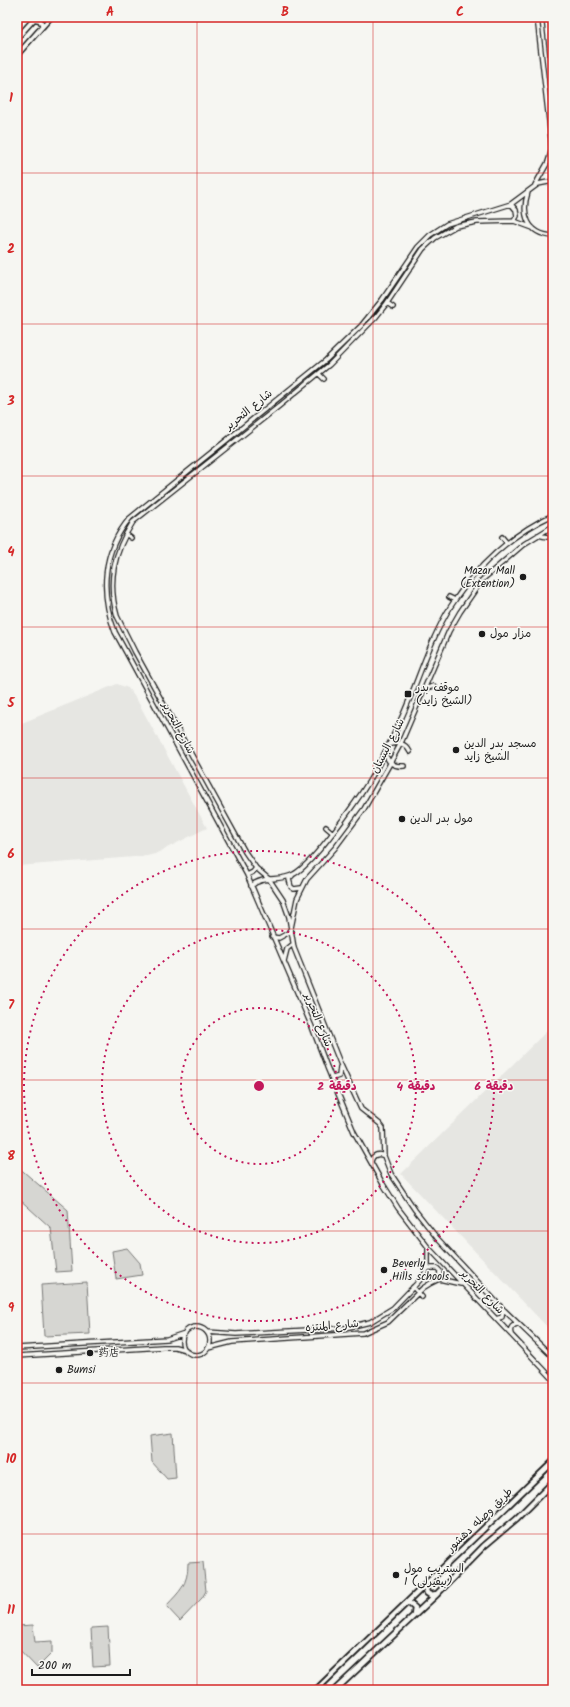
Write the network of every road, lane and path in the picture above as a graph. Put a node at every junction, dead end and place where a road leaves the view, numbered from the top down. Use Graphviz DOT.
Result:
graph roads {
  1 [pos="51,17"];
  2 [pos="537,17"];
  3 [pos="546,17"];
  4 [pos="34,18"];
  5 [pos="43,26"];
  6 [pos="17,38"];
  7 [pos="551,41"];
  8 [pos="17,55"];
  9 [pos="553,82"];
  10 [pos="552,148"];
  11 [pos="553,156"];
  12 [pos="553,181"];
  13 [pos="533,188"];
  14 [pos="528,191"];
  15 [pos="511,204"];
  16 [pos="514,221"];
  17 [pos="533,228"];
  18 [pos="553,236"];
  19 [pos="387,303"];
  20 [pos="393,307"];
  21 [pos="361,326"];
  22 [pos="365,330"];
  23 [pos="319,374"];
  24 [pos="324,379"];
  25 [pos="278,407"];
  26 [pos="282,412"];
  27 [pos="194,474"];
  28 [pos="198,479"];
  29 [pos="553,514"];
  30 [pos="553,526"];
  31 [pos="126,534"];
  32 [pos="538,534"];
  33 [pos="502,537"];
  34 [pos="547,537"];
  35 [pos="131,538"];
  36 [pos="507,543"];
  37 [pos="480,568"];
  38 [pos="491,573"];
  39 [pos="106,577"];
  40 [pos="112,578"];
  41 [pos="468,583"];
  42 [pos="476,588"];
  43 [pos="449,597"];
  44 [pos="455,600"];
  45 [pos="434,686"];
  46 [pos="424,690"];
  47 [pos="183,738"];
  48 [pos="176,743"];
  49 [pos="401,743"];
  50 [pos="388,745"];
  51 [pos="385,752"];
  52 [pos="410,752"];
  53 [pos="390,763"];
  54 [pos="404,766"];
  55 [pos="326,827"];
  56 [pos="333,833"];
  57 [pos="256,868"];
  58 [pos="246,875"];
  59 [pos="292,876"];
  60 [pos="268,880"];
  61 [pos="251,886"];
  62 [pos="302,888"];
  63 [pos="291,928"];
  64 [pos="272,937"];
  65 [pos="293,944"];
  66 [pos="284,963"];
  67 [pos="324,1004"];
  68 [pos="319,1007"];
  69 [pos="340,1063"];
  70 [pos="331,1077"];
  71 [pos="384,1156"];
  72 [pos="371,1162"];
  73 [pos="428,1247"];
  74 [pos="428,1268"];
  75 [pos="440,1279"];
  76 [pos="462,1284"];
  77 [pos="413,1287"];
  78 [pos="419,1293"];
  79 [pos="422,1297"];
  80 [pos="502,1308"];
  81 [pos="496,1319"];
  82 [pos="518,1324"];
  83 [pos="288,1325"];
  84 [pos="314,1329"];
  85 [pos="289,1330"];
  86 [pos="207,1332"];
  87 [pos="185,1333"];
  88 [pos="511,1334"];
  89 [pos="314,1336"];
  90 [pos="114,1341"];
  91 [pos="17,1348"];
  92 [pos="26,1348"];
  93 [pos="208,1348"];
  94 [pos="115,1349"];
  95 [pos="186,1350"];
  96 [pos="27,1355"];
  97 [pos="17,1356"];
  98 [pos="553,1358"];
  99 [pos="553,1379"];
  100 [pos="553,1462"];
  101 [pos="553,1482"];
  102 [pos="425,1586"];
  103 [pos="437,1594"];
  104 [pos="408,1602"];
  105 [pos="414,1615"];
  106 [pos="316,1690"];
  107 [pos="335,1690"];
  1 -- 5 [label="main road"];
  2 -- 10 [label="street"];
  3 -- 7 [label="street"];
  4 -- 5 [label="main road"];
  4 -- 6 [label="main road"];
  5 -- 8 [label="main road"];
  7 -- 9 [label="street"];
  10 -- 11 [label="street"];
  10 -- 13 [label="street"];
  12 -- 13 [label="street, شارع التحرير"];
  13 -- 14 [label="street, شارع التحرير"];
  14 -- 15 [label="street, شارع التحرير"];
  14 -- 17 [label="street"];
  15 -- 16 [label="street"];
  15 -- 21 [label="street, شارع التحرير"];
  16 -- 17 [label="street, شارع التحرير"];
  16 -- 19 [label="street, شارع التحرير"];
  17 -- 18 [label="street, شارع التحرير"];
  19 -- 20 [label="street"];
  19 -- 22 [label="street, شارع التحرير"];
  21 -- 22 [label="street"];
  21 -- 39 [label="street, شارع التحرير"];
  22 -- 23 [label="street, شارع التحرير"];
  23 -- 24 [label="street"];
  23 -- 25 [label="street, شارع التحرير"];
  25 -- 26 [label="street"];
  25 -- 27 [label="street, شارع التحرير"];
  27 -- 28 [label="street"];
  27 -- 31 [label="street, شارع التحرير"];
  29 -- 36 [label="street, شارع البستان"];
  30 -- 32 [label="street, شارع البستان"];
  31 -- 35 [label="street"];
  31 -- 40 [label="street, شارع التحرير"];
  32 -- 34 [label="street"];
  32 -- 38 [label="street, شارع البستان"];
  33 -- 36 [label="street"];
  36 -- 37 [label="street, شارع البستان"];
  37 -- 38 [label="street"];
  37 -- 41 [label="street, شارع البستان"];
  38 -- 42 [label="street, شارع البستان"];
  39 -- 40 [label="street"];
  39 -- 48 [label="street, شارع التحرير"];
  40 -- 47 [label="street, شارع التحرير"];
  41 -- 42 [label="street"];
  41 -- 44 [label="street, شارع البستان"];
  42 -- 46 [label="street, شارع البستان"];
  43 -- 44 [label="street"];
  44 -- 50 [label="street, شارع البستان"];
  45 -- 46 [label="street"];
  46 -- 49 [label="street, شارع البستان"];
  47 -- 48 [label="street"];
  47 -- 57 [label="street, شارع التحرير"];
  48 -- 58 [label="street, شارع التحرير"];
  49 -- 50 [label="street"];
  49 -- 52 [label="street"];
  49 -- 53 [label="street, شارع البستان"];
  50 -- 51 [label="street, شارع البستان"];
  51 -- 53 [label="street"];
  51 -- 56 [label="street, شارع البستان"];
  53 -- 54 [label="street"];
  53 -- 62 [label="street, شارع البستان"];
  55 -- 56 [label="street"];
  56 -- 59 [label="street, شارع البستان"];
  57 -- 58 [label="street"];
  57 -- 60 [label="street, شارع التحرير"];
  58 -- 61 [label="street, شارع التحرير"];
  59 -- 60 [label="street"];
  59 -- 62 [label="street"];
  60 -- 61 [label="street"];
  60 -- 63 [label="street, شارع التحرير"];
  61 -- 64 [label="street, شارع التحرير"];
  62 -- 63 [label="street, شارع البستان"];
  63 -- 64 [label="street"];
  63 -- 65 [label="street, شارع التحرير"];
  64 -- 66 [label="street, شارع التحرير"];
  65 -- 66 [label="street"];
  65 -- 68 [label="street, شارع التحرير"];
  66 -- 70 [label="street, شارع التحرير"];
  67 -- 68 [label="street"];
  68 -- 69 [label="street, شارع التحرير"];
  69 -- 70 [label="street"];
  69 -- 71 [label="street, شارع التحرير"];
  70 -- 72 [label="street, شارع التحرير"];
  71 -- 72 [label="street"];
  71 -- 80 [label="street, شارع التحرير"];
  72 -- 73 [label="street, شارع التحرير"];
  73 -- 74 [label="street"];
  73 -- 76 [label="street, شارع التحرير"];
  74 -- 75 [label="street"];
  74 -- 77 [label="street, شارع المنتزه"];
  75 -- 76 [label="street"];
  75 -- 78 [label="street, شارع المنتزه"];
  76 -- 81 [label="street, شارع التحرير"];
  77 -- 78 [label="street"];
  77 -- 84 [label="street, شارع المنتزه"];
  78 -- 79 [label="street"];
  78 -- 89 [label="street, شارع المنتزه"];
  80 -- 81 [label="street"];
  80 -- 82 [label="street, شارع التحرير"];
  81 -- 88 [label="street, شارع التحرير"];
  82 -- 88 [label="street"];
  82 -- 98 [label="street, شارع التحرير"];
  83 -- 85 [label="street"];
  84 -- 85 [label="street, شارع المنتزه"];
  84 -- 89 [label="street"];
  85 -- 86 [label="street, شارع المنتزه"];
  86 -- 87 [label="street"];
  86 -- 93 [label="street"];
  87 -- 90 [label="street"];
  87 -- 95 [label="street"];
  88 -- 99 [label="street, شارع التحرير"];
  89 -- 93 [label="street, شارع المنتزه"];
  90 -- 92 [label="street"];
  90 -- 94 [label="street"];
  91 -- 92 [label="street"];
  92 -- 96 [label="street"];
  93 -- 95 [label="street"];
  94 -- 95 [label="street"];
  94 -- 96 [label="street"];
  96 -- 97 [label="street"];
  100 -- 102 [label="main road, طريق وصله دهشور"];
  101 -- 103 [label="main road, طريق وصله دهشور"];
  102 -- 103 [label="main road"];
  102 -- 104 [label="main road, طريق وصله دهشور"];
  103 -- 105 [label="main road, طريق وصله دهشور"];
  104 -- 105 [label="main road"];
  104 -- 106 [label="main road, طريق وصله دهشور"];
  105 -- 107 [label="main road, طريق وصله دهشور"];
}
